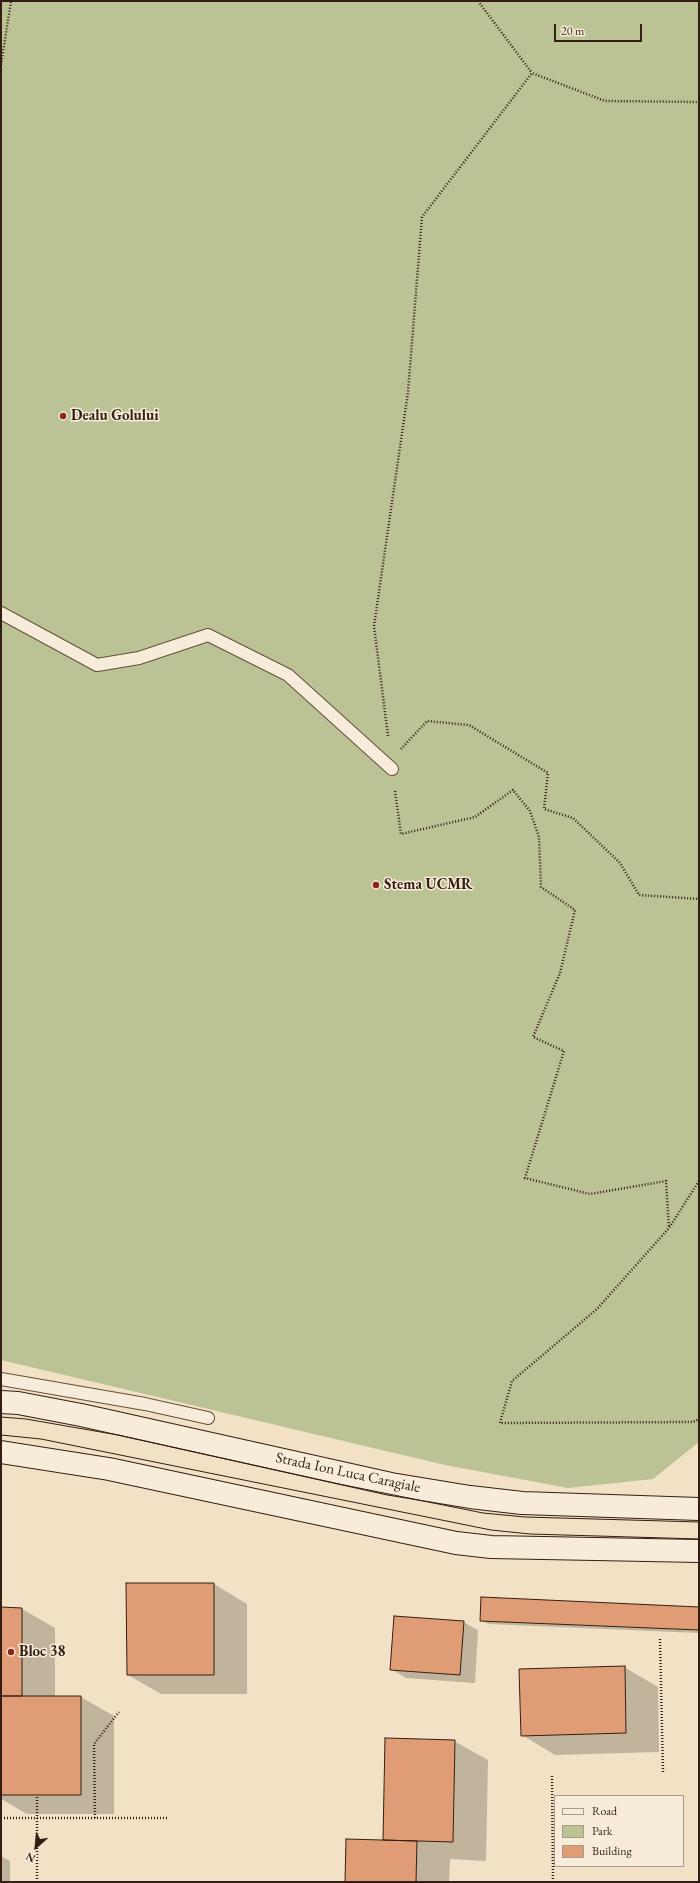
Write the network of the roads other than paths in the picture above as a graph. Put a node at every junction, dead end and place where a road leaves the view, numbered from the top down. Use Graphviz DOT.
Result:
graph roads {
  1 [pos="1,613"];
  2 [pos="392,764"];
  3 [pos="1,1379"];
  4 [pos="1,1402"];
  5 [pos="208,1418"];
  6 [pos="1,1452"];
  7 [pos="693,1506"];
  8 [pos="699,1551"];
  1 -- 2 [label="lane"];
  3 -- 5 [label="lane"];
  4 -- 7 [label="main road, Strada Ion Luca Caragiale"];
  6 -- 8 [label="main road"];
}
